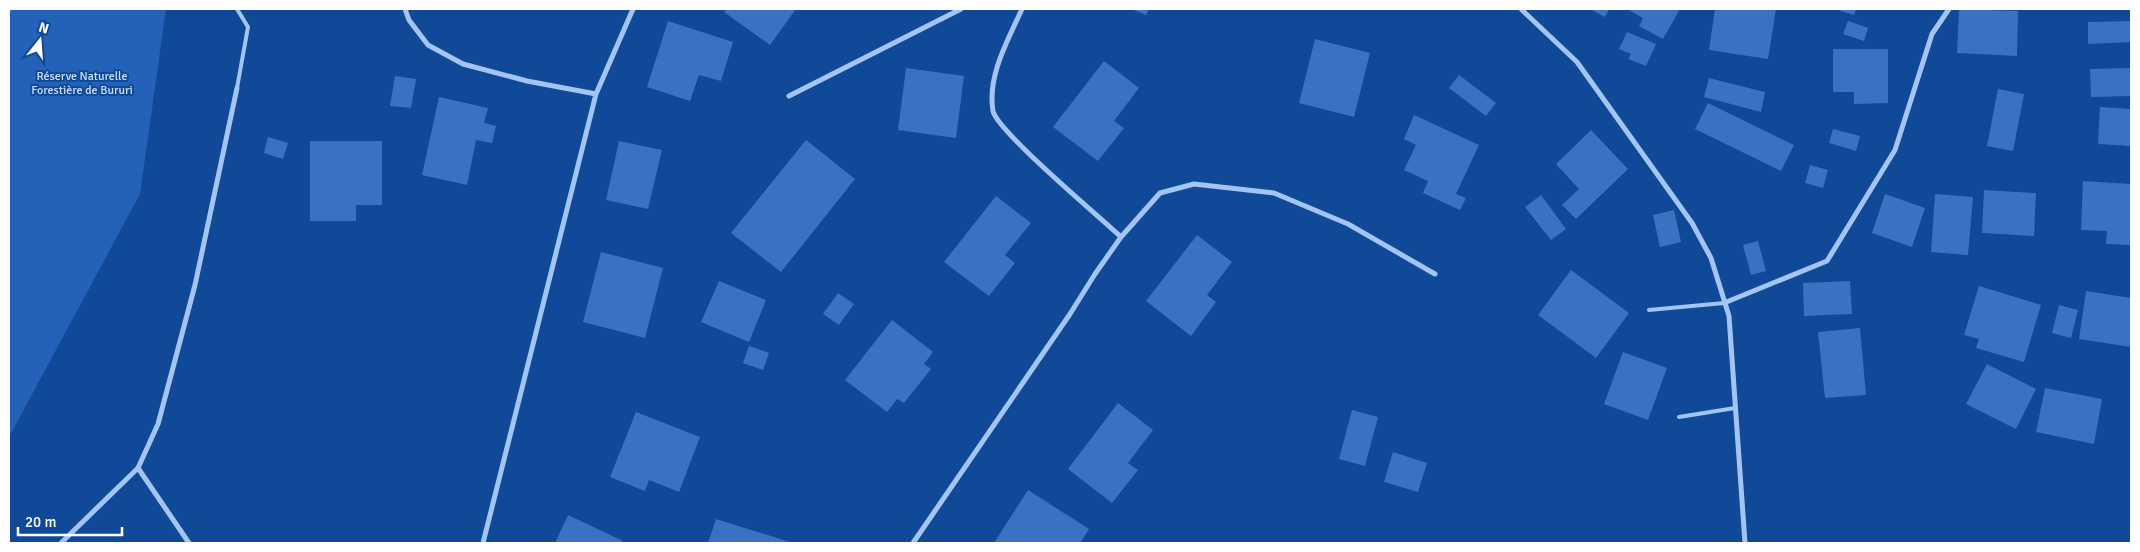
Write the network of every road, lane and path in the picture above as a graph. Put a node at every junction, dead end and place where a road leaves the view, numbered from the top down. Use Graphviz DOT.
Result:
graph roads {
  1 [pos="237,9"];
  2 [pos="405,9"];
  3 [pos="633,9"];
  4 [pos="961,9"];
  5 [pos="1022,9"];
  6 [pos="1521,9"];
  7 [pos="1949,9"];
  8 [pos="237,88"];
  9 [pos="596,94"];
  10 [pos="789,96"];
  11 [pos="1122,237"];
  12 [pos="1435,274"];
  13 [pos="1724,302"];
  14 [pos="1649,310"];
  15 [pos="1735,408"];
  16 [pos="1679,417"];
  17 [pos="138,468"];
  18 [pos="61,543"];
  19 [pos="189,543"];
  20 [pos="483,543"];
  21 [pos="913,543"];
  22 [pos="1745,543"];
  1 -- 8 [label="lane"];
  2 -- 9 [label="street"];
  3 -- 9 [label="street"];
  4 -- 10 [label="street"];
  5 -- 11 [label="street"];
  6 -- 13 [label="street"];
  7 -- 13 [label="street"];
  8 -- 17 [label="street"];
  9 -- 20 [label="street"];
  11 -- 12 [label="street"];
  11 -- 21 [label="street"];
  13 -- 14 [label="lane"];
  13 -- 15 [label="street"];
  15 -- 16 [label="lane"];
  15 -- 22 [label="street"];
  17 -- 18 [label="street"];
  17 -- 19 [label="street"];
}
